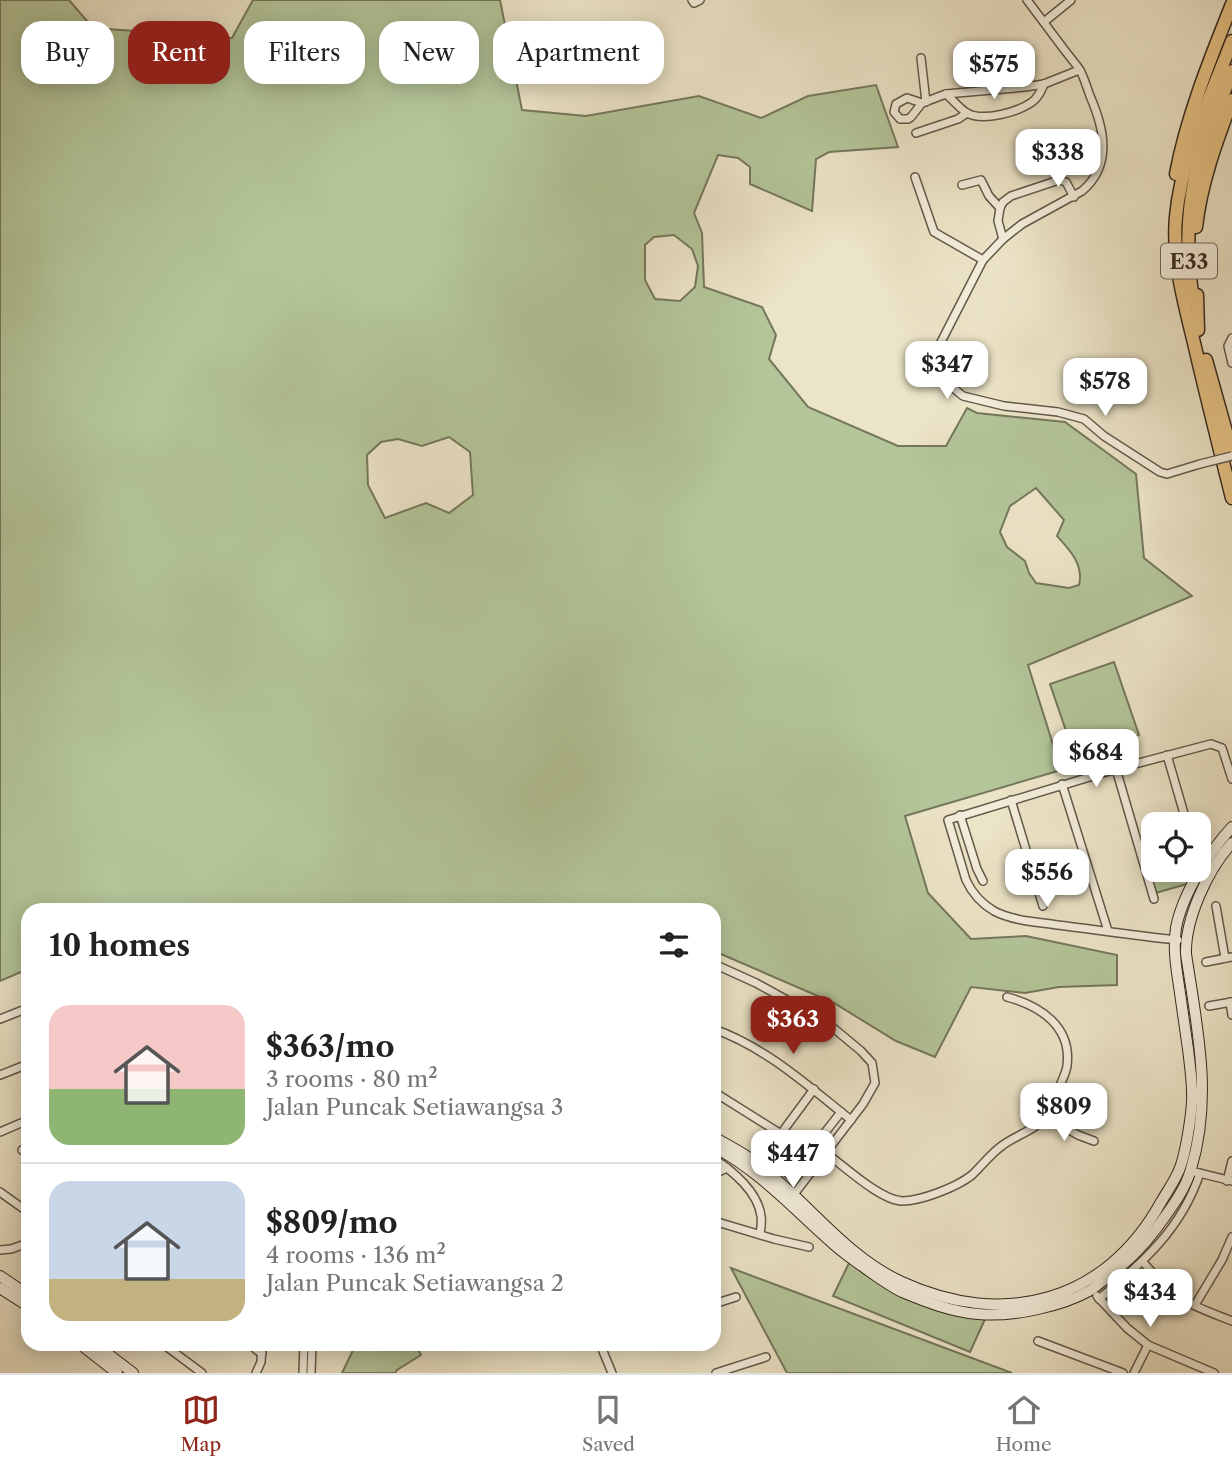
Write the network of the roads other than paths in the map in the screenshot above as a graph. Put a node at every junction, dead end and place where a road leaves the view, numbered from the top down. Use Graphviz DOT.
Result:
graph roads {
  1 [pos="1027,0"];
  2 [pos="1071,0"];
  3 [pos="1232,4"];
  4 [pos="1044,22"];
  5 [pos="1232,41"];
  6 [pos="921,58"];
  7 [pos="1079,69"];
  8 [pos="1232,71"];
  9 [pos="1044,84"];
  10 [pos="946,94"];
  11 [pos="1232,100"];
  12 [pos="967,113"];
  13 [pos="916,133"];
  14 [pos="915,177"];
  15 [pos="962,185"];
  16 [pos="1074,197"];
  17 [pos="1000,208"];
  18 [pos="1176,216"];
  19 [pos="1003,239"];
  20 [pos="983,260"];
  21 [pos="1198,330"];
  22 [pos="1232,338"];
  23 [pos="1232,363"];
  24 [pos="1232,454"];
  25 [pos="1232,498"];
  26 [pos="1167,755"];
  27 [pos="1116,769"];
  28 [pos="1232,779"];
  29 [pos="1062,784"];
  30 [pos="1011,800"];
  31 [pos="1184,812"];
  32 [pos="960,815"];
  33 [pos="1232,827"];
  34 [pos="1232,843"];
  35 [pos="983,881"];
  36 [pos="1154,900"];
  37 [pos="1043,906"];
  38 [pos="1216,906"];
  39 [pos="1108,932"];
  40 [pos="1180,941"];
  41 [pos="1228,957"];
  42 [pos="1206,961"];
  43 [pos="721,967"];
  44 [pos="1007,997"];
  45 [pos="1231,1002"];
  46 [pos="1209,1006"];
  47 [pos="21,1011"];
  48 [pos="1232,1015"];
  49 [pos="0,1019"];
  50 [pos="721,1031"];
  51 [pos="21,1067"];
  52 [pos="0,1075"];
  53 [pos="812,1091"];
  54 [pos="721,1096"];
  55 [pos="840,1114"];
  56 [pos="1046,1117"];
  57 [pos="851,1119"];
  58 [pos="21,1123"];
  59 [pos="0,1132"];
  60 [pos="781,1134"];
  61 [pos="721,1141"];
  62 [pos="1094,1141"];
  63 [pos="721,1151"];
  64 [pos="826,1153"];
  65 [pos="1232,1161"];
  66 [pos="721,1164"];
  67 [pos="727,1168"];
  68 [pos="1190,1170"];
  69 [pos="721,1171"];
  70 [pos="1230,1181"];
  71 [pos="0,1192"];
  72 [pos="790,1199"];
  73 [pos="21,1207"];
  74 [pos="721,1223"];
  75 [pos="760,1234"];
  76 [pos="1232,1237"];
  77 [pos="21,1245"];
  78 [pos="809,1247"];
  79 [pos="0,1250"];
  80 [pos="1145,1259"];
  81 [pos="1222,1260"];
  82 [pos="1232,1263"];
  83 [pos="0,1276"];
  84 [pos="1089,1286"];
  85 [pos="0,1288"];
  86 [pos="21,1290"];
  87 [pos="736,1297"];
  88 [pos="1100,1298"];
  89 [pos="21,1302"];
  90 [pos="721,1302"];
  91 [pos="1195,1305"];
  92 [pos="1232,1321"];
  93 [pos="1038,1341"];
  94 [pos="1148,1345"];
  95 [pos="88,1351"];
  96 [pos="104,1351"];
  97 [pos="172,1351"];
  98 [pos="258,1351"];
  99 [pos="304,1351"];
  100 [pos="312,1351"];
  101 [pos="603,1351"];
  102 [pos="262,1354"];
  103 [pos="766,1357"];
  104 [pos="117,1373"];
  105 [pos="133,1373"];
  106 [pos="202,1373"];
  107 [pos="256,1373"];
  108 [pos="303,1373"];
  109 [pos="311,1373"];
  110 [pos="612,1373"];
  111 [pos="716,1373"];
  112 [pos="1123,1373"];
  113 [pos="1134,1373"];
  114 [pos="1214,1373"];
  1 -- 4 [label="street"];
  2 -- 4 [label="street"];
  3 -- 18 [label="highway"];
  4 -- 7 [label="street"];
  5 -- 18 [label="highway, E33"];
  6 -- 10 [label="street"];
  7 -- 9 [label="street"];
  7 -- 16 [label="street"];
  8 -- 21 [label="highway, E33"];
  9 -- 10 [label="street"];
  9 -- 12 [label="street"];
  10 -- 12 [label="street"];
  11 -- 21 [label="highway"];
  12 -- 13 [label="street"];
  14 -- 20 [label="street"];
  15 -- 17 [label="street"];
  16 -- 17 [label="street"];
  16 -- 19 [label="street"];
  17 -- 19 [label="street"];
  18 -- 25 [label="highway, E33"];
  19 -- 20 [label="street"];
  20 -- 24 [label="street, bridge"];
  21 -- 24 [label="highway, E33"];
  22 -- 23 [label="street"];
  26 -- 27 [label="street"];
  26 -- 28 [label="street"];
  26 -- 31 [label="street"];
  27 -- 29 [label="street"];
  27 -- 36 [label="street"];
  29 -- 30 [label="street"];
  29 -- 39 [label="street"];
  30 -- 32 [label="street"];
  30 -- 37 [label="street"];
  32 -- 35 [label="street"];
  32 -- 39 [label="street"];
  33 -- 40 [label="street"];
  34 -- 40 [label="street"];
  38 -- 41 [label="street"];
  39 -- 40 [label="street"];
  40 -- 68 [label="street"];
  41 -- 42 [label="street"];
  43 -- 57 [label="street"];
  44 -- 56 [label="street"];
  45 -- 46 [label="street"];
  45 -- 48 [label="street"];
  47 -- 49 [label="street"];
  50 -- 53 [label="street"];
  51 -- 52 [label="street"];
  53 -- 55 [label="street"];
  53 -- 60 [label="street"];
  54 -- 60 [label="street"];
  55 -- 57 [label="street"];
  55 -- 60 [label="street"];
  56 -- 62 [label="street"];
  56 -- 64 [label="street"];
  57 -- 64 [label="street"];
  58 -- 59 [label="street"];
  61 -- 72 [label="street"];
  63 -- 72 [label="street"];
  64 -- 72 [label="street"];
  65 -- 70 [label="street"];
  66 -- 67 [label="street"];
  67 -- 69 [label="street"];
  67 -- 75 [label="street"];
  68 -- 70 [label="street"];
  68 -- 80 [label="street"];
  68 -- 84 [label="street"];
  71 -- 73 [label="street"];
  72 -- 84 [label="street"];
  74 -- 75 [label="street"];
  75 -- 78 [label="street"];
  76 -- 81 [label="street"];
  77 -- 79 [label="street"];
  80 -- 88 [label="street"];
  80 -- 91 [label="street"];
  81 -- 82 [label="street"];
  81 -- 91 [label="street"];
  83 -- 86 [label="street"];
  84 -- 88 [label="street"];
  85 -- 89 [label="street"];
  87 -- 90 [label="street"];
  88 -- 94 [label="street"];
  91 -- 92 [label="street"];
  93 -- 112 [label="street"];
  94 -- 113 [label="street"];
  94 -- 114 [label="street"];
  95 -- 104 [label="street"];
  96 -- 105 [label="street"];
  97 -- 106 [label="street"];
  98 -- 102 [label="street"];
  99 -- 108 [label="street"];
  100 -- 109 [label="street"];
  101 -- 110 [label="street"];
  102 -- 107 [label="street"];
  103 -- 111 [label="street"];
}
